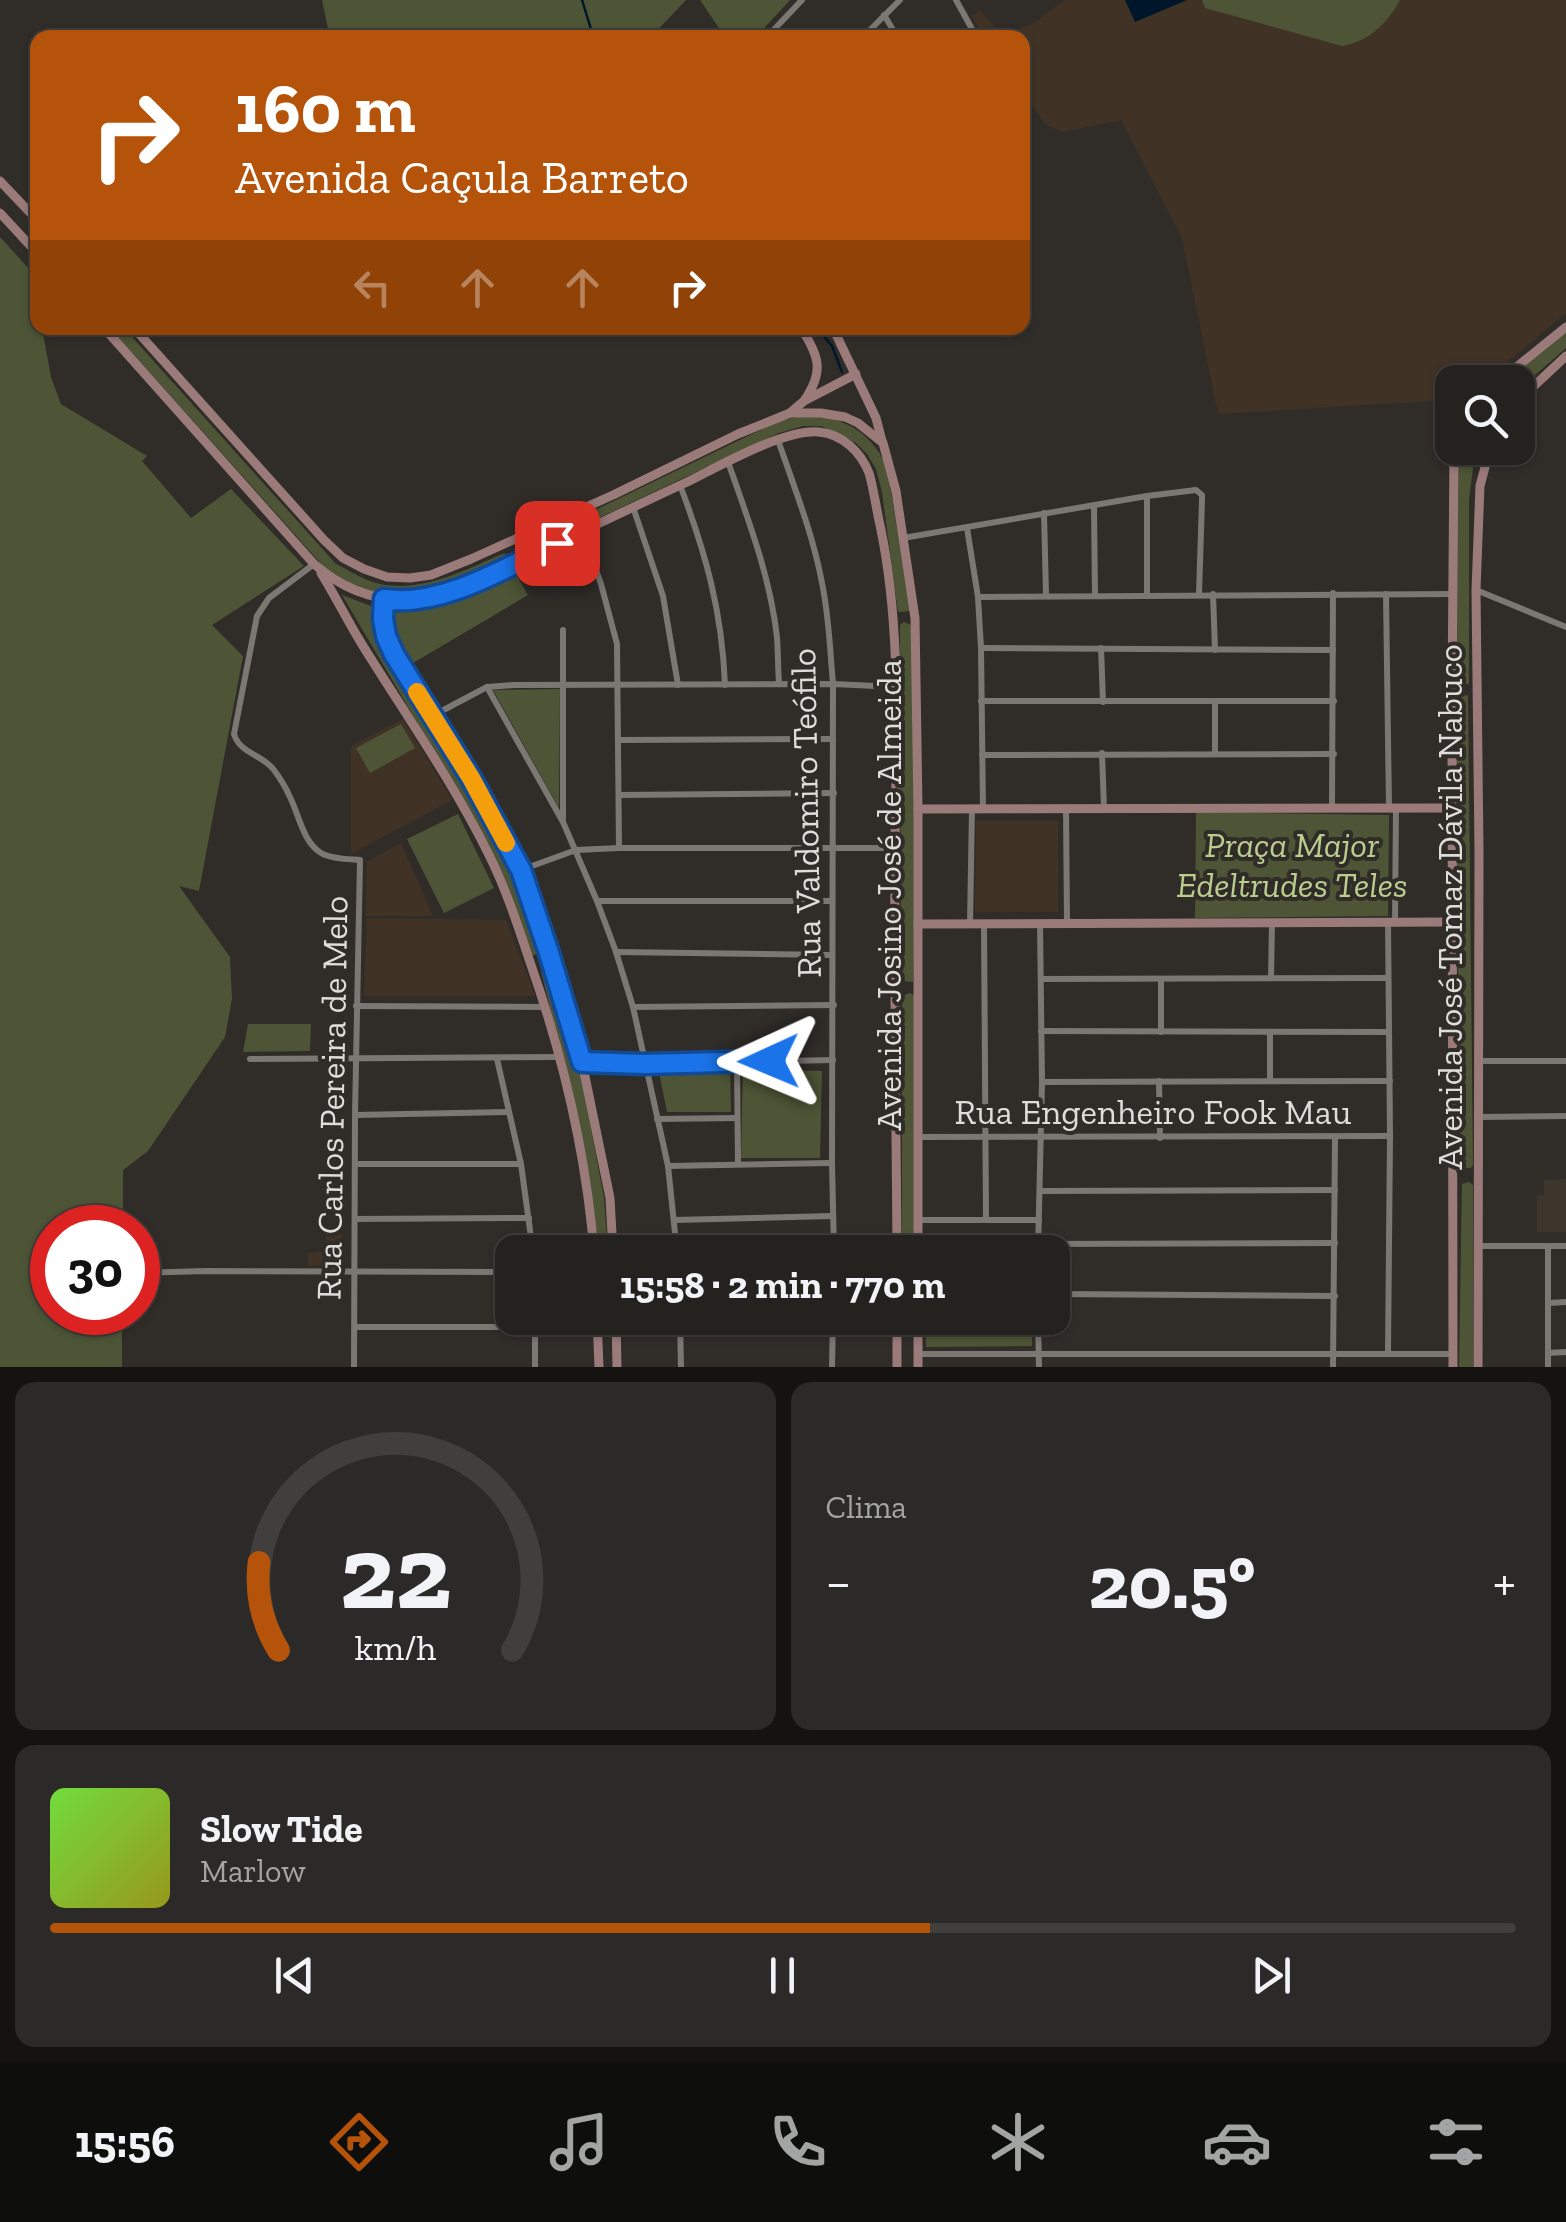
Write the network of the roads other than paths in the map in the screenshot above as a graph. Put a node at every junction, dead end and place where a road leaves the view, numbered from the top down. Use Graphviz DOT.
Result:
graph roads {
  1 [pos="802,0"];
  2 [pos="900,0"];
  3 [pos="956,0"];
  4 [pos="884,15"];
  5 [pos="774,30"];
  6 [pos="870,30"];
  7 [pos="893,30"];
  8 [pos="973,30"];
  9 [pos="0,181"];
  10 [pos="0,213"];
  11 [pos="30,213"];
  12 [pos="30,245"];
  13 [pos="1566,327"];
  14 [pos="110,335"];
  15 [pos="140,335"];
  16 [pos="804,335"];
  17 [pos="837,335"];
  18 [pos="1566,356"];
  19 [pos="1519,365"];
  20 [pos="856,374"];
  21 [pos="1535,385"];
  22 [pos="804,401"];
  23 [pos="790,413"];
  24 [pos="778,440"];
  25 [pos="883,443"];
  26 [pos="728,462"];
  27 [pos="1454,465"];
  28 [pos="1488,465"];
  29 [pos="680,485"];
  30 [pos="1147,496"];
  31 [pos="1094,506"];
  32 [pos="633,507"];
  33 [pos="574,512"];
  34 [pos="1044,513"];
  35 [pos="967,528"];
  36 [pos="582,532"];
  37 [pos="903,538"];
  38 [pos="315,565"];
  39 [pos="454,566"];
  40 [pos="470,583"];
  41 [pos="1476,590"];
  42 [pos="1333,593"];
  43 [pos="1148,594"];
  44 [pos="1200,594"];
  45 [pos="1213,594"];
  46 [pos="1386,594"];
  47 [pos="1453,594"];
  48 [pos="1046,595"];
  49 [pos="1095,595"];
  50 [pos="978,597"];
  51 [pos="384,599"];
  52 [pos="915,618"];
  53 [pos="894,620"];
  54 [pos="1566,627"];
  55 [pos="563,630"];
  56 [pos="981,648"];
  57 [pos="1101,648"];
  58 [pos="1215,650"];
  59 [pos="1333,650"];
  60 [pos="779,684"];
  61 [pos="833,684"];
  62 [pos="678,685"];
  63 [pos="726,685"];
  64 [pos="564,686"];
  65 [pos="619,686"];
  66 [pos="487,687"];
  67 [pos="897,687"];
  68 [pos="1478,692"];
  69 [pos="1452,693"];
  70 [pos="1334,700"];
  71 [pos="981,701"];
  72 [pos="1103,702"];
  73 [pos="1214,702"];
  74 [pos="434,715"];
  75 [pos="619,740"];
  76 [pos="833,740"];
  77 [pos="1102,753"];
  78 [pos="1215,753"];
  79 [pos="1334,754"];
  80 [pos="982,755"];
  81 [pos="834,793"];
  82 [pos="619,795"];
  83 [pos="978,808"];
  84 [pos="1392,808"];
  85 [pos="1453,808"];
  86 [pos="918,809"];
  87 [pos="1066,809"];
  88 [pos="1104,809"];
  89 [pos="1332,809"];
  90 [pos="564,822"];
  91 [pos="619,848"];
  92 [pos="833,848"];
  93 [pos="896,848"];
  94 [pos="576,850"];
  95 [pos="521,870"];
  96 [pos="598,901"];
  97 [pos="832,901"];
  98 [pos="1392,921"];
  99 [pos="1272,922"];
  100 [pos="1453,922"];
  101 [pos="1067,923"];
  102 [pos="918,924"];
  103 [pos="970,924"];
  104 [pos="984,924"];
  105 [pos="1040,924"];
  106 [pos="616,952"];
  107 [pos="549,953"];
  108 [pos="832,954"];
  109 [pos="530,960"];
  110 [pos="1041,978"];
  111 [pos="1161,978"];
  112 [pos="1271,978"];
  113 [pos="1388,978"];
  114 [pos="895,987"];
  115 [pos="918,987"];
  116 [pos="834,1005"];
  117 [pos="356,1006"];
  118 [pos="546,1006"];
  119 [pos="633,1007"];
  120 [pos="1041,1031"];
  121 [pos="1160,1032"];
  122 [pos="1270,1032"];
  123 [pos="1389,1032"];
  124 [pos="560,1057"];
  125 [pos="250,1059"];
  126 [pos="497,1059"];
  127 [pos="356,1060"];
  128 [pos="833,1060"];
  129 [pos="1478,1060"];
  130 [pos="1566,1060"];
  131 [pos="737,1061"];
  132 [pos="582,1062"];
  133 [pos="644,1064"];
  134 [pos="1270,1081"];
  135 [pos="1390,1081"];
  136 [pos="1042,1082"];
  137 [pos="1160,1082"];
  138 [pos="509,1112"];
  139 [pos="354,1115"];
  140 [pos="1566,1116"];
  141 [pos="1478,1117"];
  142 [pos="657,1118"];
  143 [pos="737,1118"];
  144 [pos="1041,1136"];
  145 [pos="1390,1136"];
  146 [pos="917,1137"];
  147 [pos="1334,1137"];
  148 [pos="987,1138"];
  149 [pos="1160,1138"];
  150 [pos="832,1163"];
  151 [pos="356,1164"];
  152 [pos="521,1164"];
  153 [pos="738,1164"];
  154 [pos="668,1166"];
  155 [pos="1477,1173"];
  156 [pos="1452,1174"];
  157 [pos="1335,1190"];
  158 [pos="1040,1192"];
  159 [pos="833,1216"];
  160 [pos="356,1218"];
  161 [pos="530,1218"];
  162 [pos="986,1218"];
  163 [pos="675,1220"];
  164 [pos="918,1220"];
  165 [pos="1039,1220"];
  166 [pos="532,1235"];
  167 [pos="592,1235"];
  168 [pos="613,1235"];
  169 [pos="676,1235"];
  170 [pos="834,1235"];
  171 [pos="897,1235"];
  172 [pos="918,1235"];
  173 [pos="1038,1235"];
  174 [pos="1334,1243"];
  175 [pos="1477,1246"];
  176 [pos="1566,1246"];
  177 [pos="1070,1247"];
  178 [pos="1548,1247"];
  179 [pos="355,1272"];
  180 [pos="495,1272"];
  181 [pos="160,1273"];
  182 [pos="1070,1294"];
  183 [pos="1335,1296"];
  184 [pos="1566,1302"];
  185 [pos="1548,1303"];
  186 [pos="354,1327"];
  187 [pos="495,1328"];
  188 [pos="535,1335"];
  189 [pos="598,1335"];
  190 [pos="616,1335"];
  191 [pos="680,1335"];
  192 [pos="833,1335"];
  193 [pos="897,1335"];
  194 [pos="918,1335"];
  195 [pos="1038,1335"];
  196 [pos="1566,1352"];
  197 [pos="1388,1353"];
  198 [pos="1548,1353"];
  199 [pos="918,1354"];
  200 [pos="984,1354"];
  201 [pos="1039,1354"];
  202 [pos="1333,1354"];
  203 [pos="1453,1354"];
  204 [pos="354,1367"];
  205 [pos="536,1367"];
  206 [pos="599,1367"];
  207 [pos="617,1367"];
  208 [pos="681,1367"];
  209 [pos="832,1367"];
  210 [pos="897,1367"];
  211 [pos="918,1367"];
  212 [pos="984,1367"];
  213 [pos="1039,1367"];
  214 [pos="1333,1367"];
  215 [pos="1453,1367"];
  216 [pos="1478,1367"];
  217 [pos="1548,1367"];
  1 -- 5 [label="street"];
  2 -- 4 [label="street"];
  3 -- 8 [label="street"];
  4 -- 6 [label="street"];
  4 -- 7 [label="street"];
  9 -- 11 [label="main road"];
  10 -- 12 [label="main road"];
  13 -- 19 [label="main road"];
  14 -- 38 [label="main road"];
  15 -- 39 [label="main road"];
  16 -- 22 [label="main road"];
  17 -- 20 [label="main road, Avenida Josino José de Almeida"];
  18 -- 21 [label="main road"];
  20 -- 22 [label="main road"];
  20 -- 25 [label="main road, Avenida Josino José de Almeida"];
  22 -- 23 [label="main road"];
  23 -- 25 [label="main road"];
  23 -- 33 [label="main road"];
  24 -- 26 [label="main road, Avenida Josino José de Almeida"];
  24 -- 53 [label="main road, Avenida Josino José de Almeida"];
  24 -- 61 [label="street, Rua Valdomiro Teófilo"];
  25 -- 37 [label="main road, Avenida Josino José de Almeida"];
  26 -- 29 [label="main road, Avenida Josino José de Almeida"];
  26 -- 60 [label="street"];
  27 -- 47 [label="main road, Avenida José Tomaz Dávila Nabuco"];
  28 -- 41 [label="main road, Avenida José Tomaz Dávila Nabuco"];
  29 -- 32 [label="main road, Avenida Josino José de Almeida"];
  29 -- 63 [label="street"];
  30 -- 31 [label="street"];
  30 -- 43 [label="street"];
  30 -- 44 [label="street"];
  31 -- 34 [label="street"];
  31 -- 49 [label="street"];
  32 -- 36 [label="main road, Avenida Josino José de Almeida"];
  32 -- 62 [label="street"];
  33 -- 36 [label="main road"];
  33 -- 39 [label="main road"];
  34 -- 35 [label="street"];
  34 -- 48 [label="street"];
  35 -- 37 [label="street"];
  35 -- 50 [label="street"];
  36 -- 40 [label="main road"];
  36 -- 65 [label="street"];
  37 -- 52 [label="main road, Avenida Josino José de Almeida"];
  38 -- 51 [label="main road"];
  38 -- 109 [label="main road"];
  38 -- 117 [label="street, Rua Carlos Pereira de Melo"];
  39 -- 40 [label="main road"];
  40 -- 51 [label="main road"];
  41 -- 54 [label="street"];
  41 -- 68 [label="main road, Avenida José Tomaz Dávila Nabuco"];
  42 -- 45 [label="street"];
  42 -- 46 [label="street"];
  42 -- 59 [label="street"];
  43 -- 44 [label="street"];
  43 -- 49 [label="street"];
  44 -- 45 [label="street"];
  45 -- 58 [label="street"];
  46 -- 47 [label="street"];
  46 -- 84 [label="street"];
  47 -- 69 [label="main road, Avenida José Tomaz Dávila Nabuco"];
  48 -- 49 [label="street"];
  48 -- 50 [label="street"];
  50 -- 56 [label="street"];
  51 -- 74 [label="main road"];
  52 -- 53 [label="main road"];
  52 -- 86 [label="main road, Avenida Josino José de Almeida"];
  53 -- 67 [label="main road, Avenida Josino José de Almeida"];
  55 -- 64 [label="street"];
  56 -- 57 [label="street"];
  56 -- 71 [label="street"];
  57 -- 58 [label="street"];
  57 -- 72 [label="street"];
  58 -- 59 [label="street"];
  59 -- 70 [label="street"];
  60 -- 61 [label="street"];
  60 -- 63 [label="street"];
  61 -- 67 [label="street"];
  61 -- 76 [label="street, Rua Valdomiro Teófilo"];
  62 -- 63 [label="street"];
  62 -- 65 [label="street"];
  64 -- 65 [label="street"];
  64 -- 66 [label="street"];
  64 -- 90 [label="street"];
  65 -- 75 [label="street"];
  66 -- 74 [label="street"];
  66 -- 90 [label="street"];
  67 -- 93 [label="main road, Avenida Josino José de Almeida"];
  68 -- 69 [label="main road"];
  68 -- 129 [label="main road, Avenida José Tomaz Dávila Nabuco"];
  69 -- 85 [label="main road, Avenida José Tomaz Dávila Nabuco"];
  70 -- 73 [label="street"];
  70 -- 79 [label="street"];
  71 -- 72 [label="street"];
  71 -- 80 [label="street"];
  72 -- 73 [label="street"];
  73 -- 78 [label="street"];
  74 -- 95 [label="main road"];
  75 -- 76 [label="street"];
  75 -- 82 [label="street"];
  76 -- 81 [label="street, Rua Valdomiro Teófilo"];
  77 -- 78 [label="street"];
  77 -- 80 [label="street"];
  77 -- 88 [label="street"];
  78 -- 79 [label="street"];
  79 -- 89 [label="street"];
  80 -- 83 [label="street"];
  81 -- 82 [label="street"];
  81 -- 92 [label="street, Rua Valdomiro Teófilo"];
  82 -- 91 [label="street"];
  83 -- 86 [label="main road"];
  83 -- 87 [label="main road"];
  83 -- 103 [label="street"];
  84 -- 85 [label="main road"];
  84 -- 89 [label="main road"];
  84 -- 98 [label="street"];
  85 -- 100 [label="main road, Avenida José Tomaz Dávila Nabuco"];
  86 -- 102 [label="main road, Avenida Josino José de Almeida"];
  87 -- 88 [label="main road"];
  87 -- 101 [label="street"];
  88 -- 89 [label="main road"];
  90 -- 94 [label="street"];
  91 -- 92 [label="street"];
  91 -- 94 [label="street"];
  92 -- 93 [label="street"];
  92 -- 97 [label="street, Rua Valdomiro Teófilo"];
  93 -- 114 [label="main road, Avenida Josino José de Almeida"];
  94 -- 95 [label="street"];
  94 -- 96 [label="street"];
  95 -- 107 [label="main road"];
  96 -- 97 [label="street"];
  96 -- 106 [label="street"];
  97 -- 108 [label="street, Rua Valdomiro Teófilo"];
  98 -- 99 [label="main road"];
  98 -- 100 [label="main road"];
  98 -- 113 [label="street"];
  99 -- 101 [label="main road"];
  99 -- 112 [label="street"];
  100 -- 156 [label="main road, Avenida José Tomaz Dávila Nabuco"];
  101 -- 105 [label="main road"];
  102 -- 103 [label="main road"];
  102 -- 115 [label="main road, Avenida Josino José de Almeida"];
  103 -- 104 [label="main road"];
  104 -- 105 [label="main road"];
  104 -- 148 [label="street"];
  105 -- 110 [label="street"];
  106 -- 108 [label="street"];
  106 -- 119 [label="street"];
  107 -- 109 [label="main road"];
  107 -- 132 [label="main road"];
  108 -- 116 [label="street, Rua Valdomiro Teófilo"];
  109 -- 118 [label="main road"];
  110 -- 111 [label="street"];
  110 -- 120 [label="street"];
  111 -- 112 [label="street"];
  111 -- 121 [label="street"];
  112 -- 113 [label="street"];
  113 -- 123 [label="street"];
  114 -- 115 [label="main road"];
  114 -- 171 [label="main road, Avenida Josino José de Almeida"];
  115 -- 146 [label="main road, Avenida Josino José de Almeida"];
  116 -- 119 [label="street"];
  116 -- 128 [label="street, Rua Valdomiro Teófilo"];
  117 -- 118 [label="street"];
  117 -- 127 [label="street, Rua Carlos Pereira de Melo"];
  118 -- 124 [label="main road"];
  119 -- 133 [label="street"];
  120 -- 121 [label="street"];
  120 -- 136 [label="street"];
  121 -- 122 [label="street"];
  122 -- 123 [label="street"];
  122 -- 134 [label="street"];
  123 -- 135 [label="street"];
  124 -- 126 [label="street"];
  124 -- 167 [label="main road"];
  125 -- 127 [label="street"];
  126 -- 127 [label="street"];
  126 -- 138 [label="street"];
  127 -- 139 [label="street, Rua Carlos Pereira de Melo"];
  128 -- 131 [label="street"];
  128 -- 150 [label="street, Rua Valdomiro Teófilo"];
  129 -- 130 [label="street"];
  129 -- 141 [label="main road, Avenida José Tomaz Dávila Nabuco"];
  131 -- 133 [label="street"];
  131 -- 143 [label="street"];
  132 -- 133 [label="street"];
  132 -- 168 [label="main road"];
  133 -- 142 [label="street"];
  134 -- 135 [label="street"];
  134 -- 137 [label="street"];
  135 -- 145 [label="street"];
  136 -- 137 [label="street"];
  136 -- 144 [label="street"];
  137 -- 149 [label="street"];
  138 -- 139 [label="street"];
  138 -- 152 [label="street"];
  139 -- 151 [label="street, Rua Carlos Pereira de Melo"];
  140 -- 141 [label="street"];
  141 -- 155 [label="main road, Avenida José Tomaz Dávila Nabuco"];
  142 -- 143 [label="street"];
  142 -- 154 [label="street"];
  143 -- 153 [label="street"];
  144 -- 148 [label="street, Rua Engenheiro Fook Mau"];
  144 -- 149 [label="street, Rua Engenheiro Fook Mau"];
  144 -- 158 [label="street"];
  145 -- 147 [label="street, Rua Engenheiro Fook Mau"];
  145 -- 197 [label="street"];
  146 -- 148 [label="street, Rua Engenheiro Fook Mau"];
  146 -- 164 [label="main road, Avenida Josino José de Almeida"];
  147 -- 149 [label="street, Rua Engenheiro Fook Mau"];
  147 -- 157 [label="street"];
  148 -- 162 [label="street"];
  150 -- 153 [label="street"];
  150 -- 159 [label="street, Rua Valdomiro Teófilo"];
  151 -- 152 [label="street"];
  151 -- 160 [label="street, Rua Carlos Pereira de Melo"];
  152 -- 161 [label="street"];
  153 -- 154 [label="street"];
  154 -- 163 [label="street"];
  155 -- 156 [label="main road"];
  155 -- 175 [label="main road, Avenida José Tomaz Dávila Nabuco"];
  156 -- 203 [label="main road, Avenida José Tomaz Dávila Nabuco"];
  157 -- 158 [label="street"];
  157 -- 174 [label="street"];
  158 -- 165 [label="street"];
  159 -- 163 [label="street"];
  159 -- 170 [label="street, Rua Valdomiro Teófilo"];
  160 -- 161 [label="street"];
  160 -- 179 [label="street, Rua Carlos Pereira de Melo"];
  161 -- 166 [label="street"];
  162 -- 164 [label="street"];
  162 -- 165 [label="street"];
  163 -- 169 [label="street"];
  164 -- 172 [label="main road, Avenida Josino José de Almeida"];
  165 -- 173 [label="street"];
  174 -- 177 [label="street"];
  174 -- 183 [label="street"];
  175 -- 178 [label="street"];
  175 -- 216 [label="main road, Avenida José Tomaz Dávila Nabuco"];
  176 -- 178 [label="street"];
  178 -- 185 [label="street"];
  179 -- 180 [label="street"];
  179 -- 181 [label="street"];
  179 -- 186 [label="street, Rua Carlos Pereira de Melo"];
  182 -- 183 [label="street"];
  183 -- 202 [label="street"];
  184 -- 185 [label="street"];
  185 -- 198 [label="street"];
  186 -- 187 [label="street"];
  186 -- 204 [label="street, Rua Carlos Pereira de Melo"];
  188 -- 205 [label="street"];
  189 -- 206 [label="main road"];
  190 -- 207 [label="main road"];
  191 -- 208 [label="street"];
  192 -- 209 [label="street"];
  193 -- 210 [label="main road"];
  194 -- 199 [label="main road"];
  195 -- 201 [label="street"];
  196 -- 198 [label="street"];
  197 -- 202 [label="street"];
  197 -- 203 [label="street"];
  198 -- 217 [label="street"];
  199 -- 200 [label="street"];
  199 -- 211 [label="main road"];
  200 -- 201 [label="street"];
  200 -- 212 [label="street"];
  201 -- 202 [label="street"];
  201 -- 213 [label="street"];
  202 -- 214 [label="street"];
  203 -- 215 [label="main road, Avenida José Tomaz Dávila Nabuco"];
}
